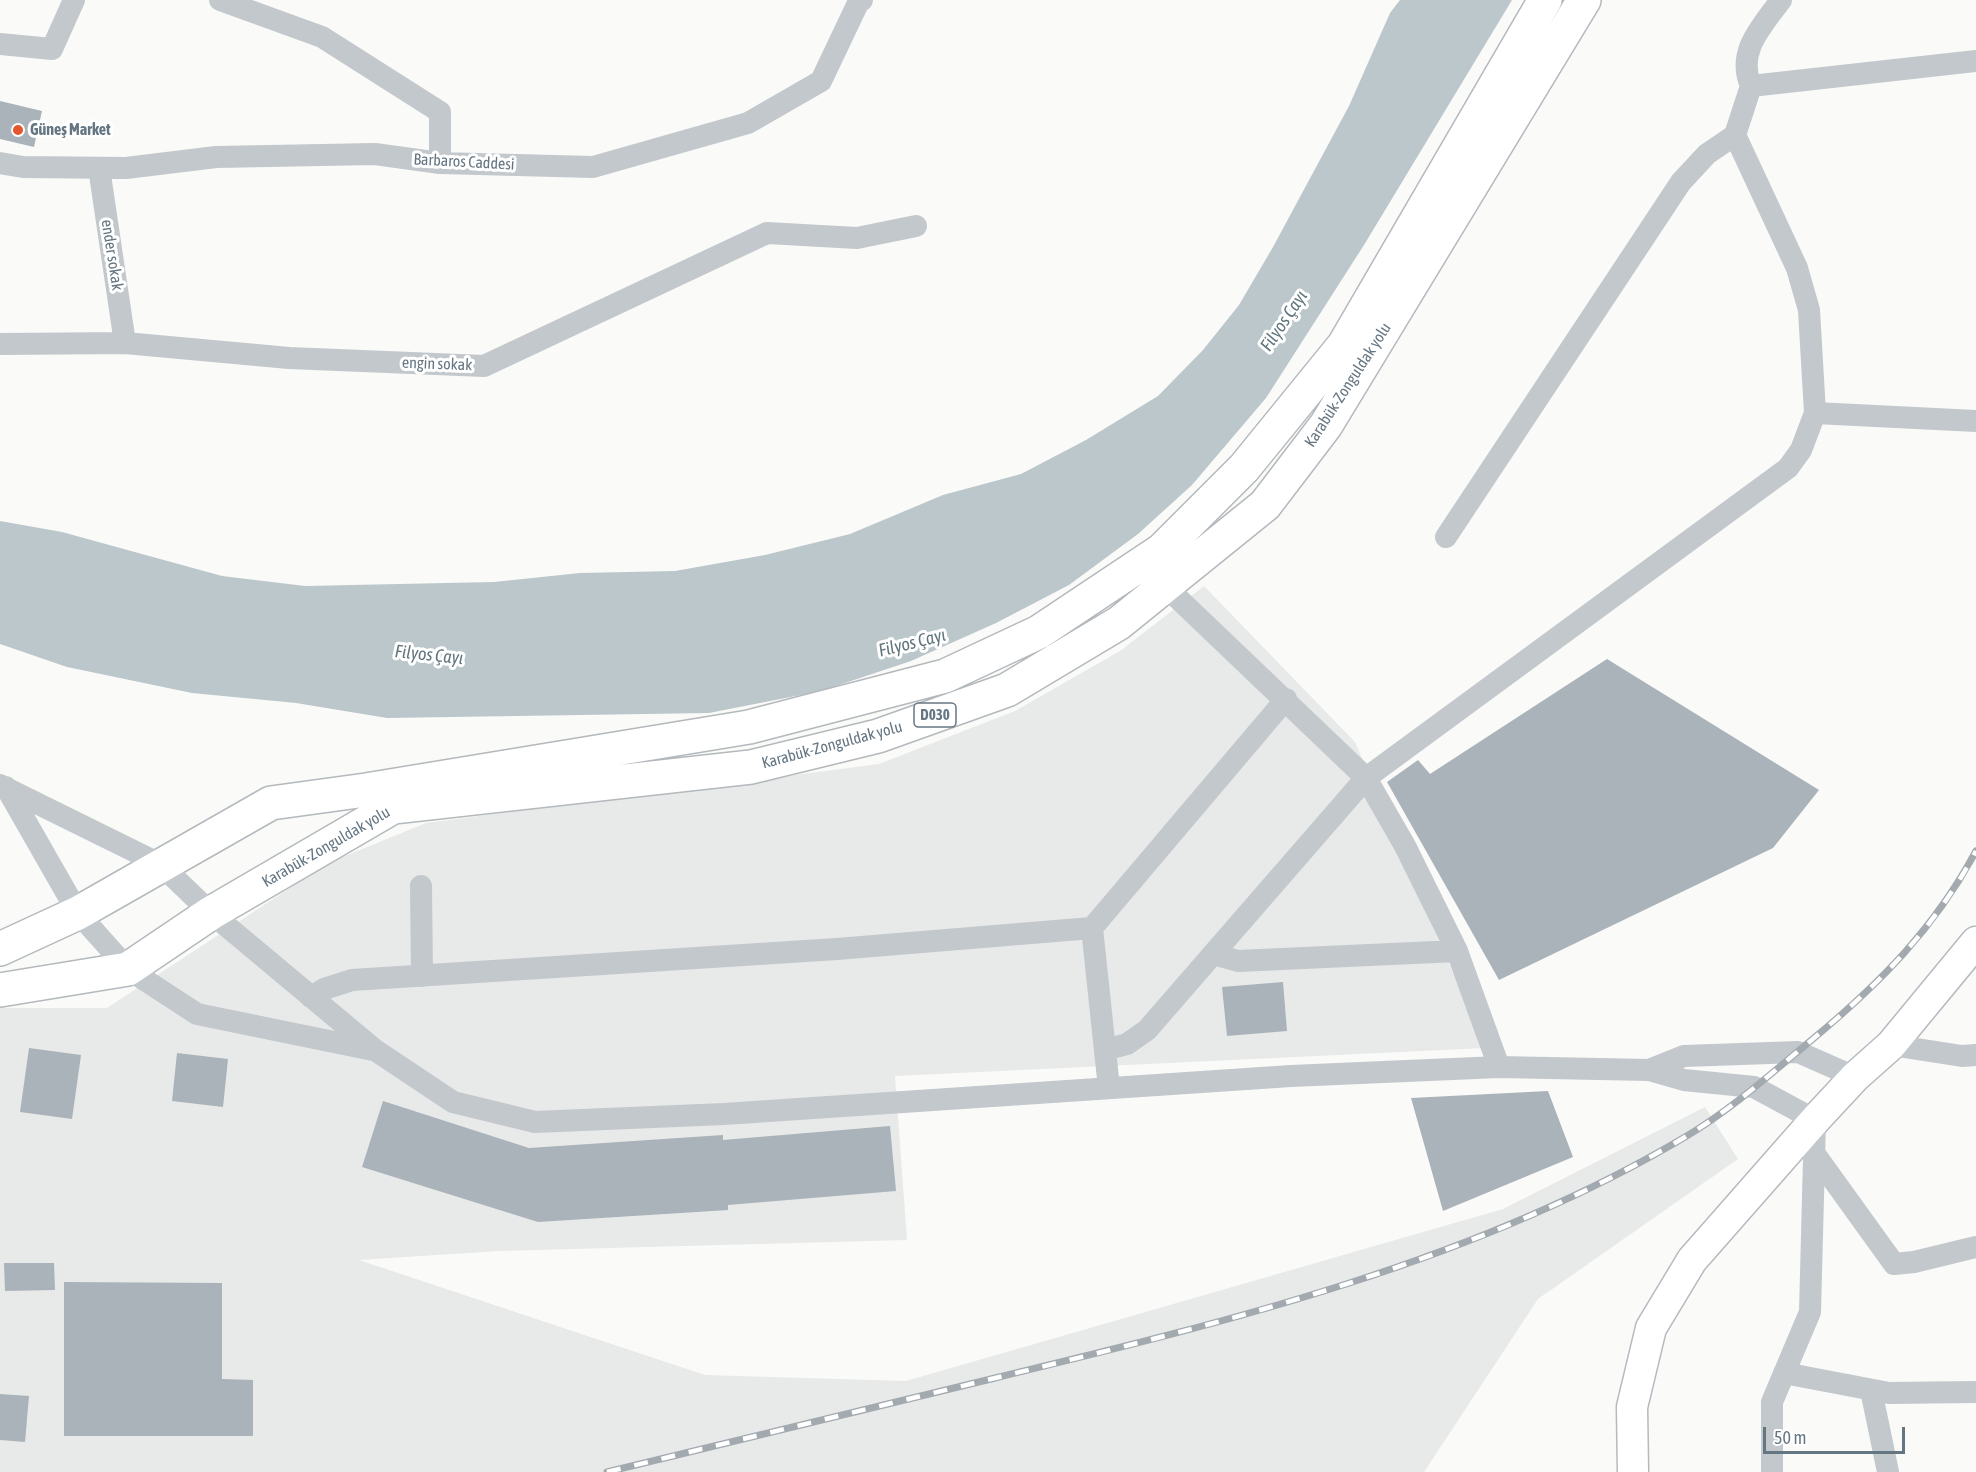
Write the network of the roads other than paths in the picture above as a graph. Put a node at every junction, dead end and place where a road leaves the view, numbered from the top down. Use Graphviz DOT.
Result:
graph roads {
  1 [pos="74,0"];
  2 [pos="220,0"];
  3 [pos="862,0"];
  4 [pos="1545,0"];
  5 [pos="1584,0"];
  6 [pos="1781,0"];
  7 [pos="0,44"];
  8 [pos="1976,61"];
  9 [pos="1751,86"];
  10 [pos="1735,135"];
  11 [pos="0,163"];
  12 [pos="440,163"];
  13 [pos="99,168"];
  14 [pos="916,226"];
  15 [pos="125,343"];
  16 [pos="0,344"];
  17 [pos="1815,413"];
  18 [pos="1976,421"];
  19 [pos="1446,537"];
  20 [pos="1165,586"];
  21 [pos="1286,699"];
  22 [pos="1366,778"];
  23 [pos="3,786"];
  24 [pos="160,864"];
  25 [pos="421,886"];
  26 [pos="78,913"];
  27 [pos="211,913"];
  28 [pos="1092,928"];
  29 [pos="1976,942"];
  30 [pos="0,949"];
  31 [pos="1457,951"];
  32 [pos="1213,954"];
  33 [pos="128,969"];
  34 [pos="422,976"];
  35 [pos="0,990"];
  36 [pos="311,997"];
  37 [pos="1891,1045"];
  38 [pos="375,1050"];
  39 [pos="1105,1050"];
  40 [pos="1976,1054"];
  41 [pos="1499,1067"];
  42 [pos="1649,1070"];
  43 [pos="1855,1077"];
  44 [pos="1109,1088"];
  45 [pos="1815,1120"];
  46 [pos="1814,1153"];
  47 [pos="1976,1247"];
  48 [pos="1784,1373"];
  49 [pos="1871,1390"];
  50 [pos="1976,1392"];
  51 [pos="1633,1472"];
  52 [pos="1772,1472"];
  53 [pos="1888,1472"];
  1 -- 7 [label="street"];
  2 -- 12 [label="street"];
  3 -- 12 [label="street, Barbaros Caddesi"];
  4 -- 24 [label="highway, Karabük-Zonguldak yolu / D030"];
  5 -- 20 [label="highway, Karabük-Zonguldak yolu / D030"];
  6 -- 9 [label="street"];
  8 -- 9 [label="street"];
  9 -- 10 [label="street"];
  10 -- 17 [label="street"];
  10 -- 19 [label="street"];
  11 -- 13 [label="street, Barbaros Caddesi"];
  12 -- 13 [label="street, Barbaros Caddesi"];
  13 -- 15 [label="street, ender sokak"];
  14 -- 15 [label="street, engin sokak"];
  15 -- 16 [label="street, engin sokak"];
  17 -- 18 [label="street"];
  17 -- 22 [label="street"];
  20 -- 21 [label="street"];
  20 -- 27 [label="highway, Karabük-Zonguldak yolu / D030"];
  21 -- 22 [label="street"];
  21 -- 28 [label="street"];
  22 -- 31 [label="street"];
  22 -- 32 [label="street"];
  23 -- 24 [label="street"];
  23 -- 26 [label="street"];
  24 -- 26 [label="highway, Karabük-Zonguldak yolu / D030"];
  24 -- 27 [label="street"];
  25 -- 34 [label="street"];
  26 -- 30 [label="highway, Karabük-Zonguldak yolu / D030"];
  26 -- 33 [label="street"];
  27 -- 33 [label="highway, Karabük-Zonguldak yolu / D030"];
  27 -- 36 [label="street"];
  28 -- 34 [label="street"];
  28 -- 39 [label="street"];
  29 -- 37 [label="main road"];
  31 -- 32 [label="street"];
  31 -- 41 [label="street"];
  32 -- 39 [label="street"];
  33 -- 35 [label="highway, Karabük-Zonguldak yolu / D030"];
  33 -- 38 [label="street"];
  34 -- 36 [label="street"];
  36 -- 38 [label="street"];
  37 -- 40 [label="street"];
  37 -- 43 [label="main road"];
  38 -- 44 [label="street"];
  39 -- 44 [label="street"];
  41 -- 42 [label="street"];
  41 -- 44 [label="street"];
  42 -- 43 [label="street"];
  42 -- 45 [label="street"];
  43 -- 45 [label="main road"];
  45 -- 46 [label="street"];
  45 -- 51 [label="main road"];
  46 -- 47 [label="street"];
  46 -- 48 [label="street"];
  48 -- 49 [label="street"];
  48 -- 52 [label="street"];
  49 -- 50 [label="street"];
  49 -- 53 [label="street"];
}
